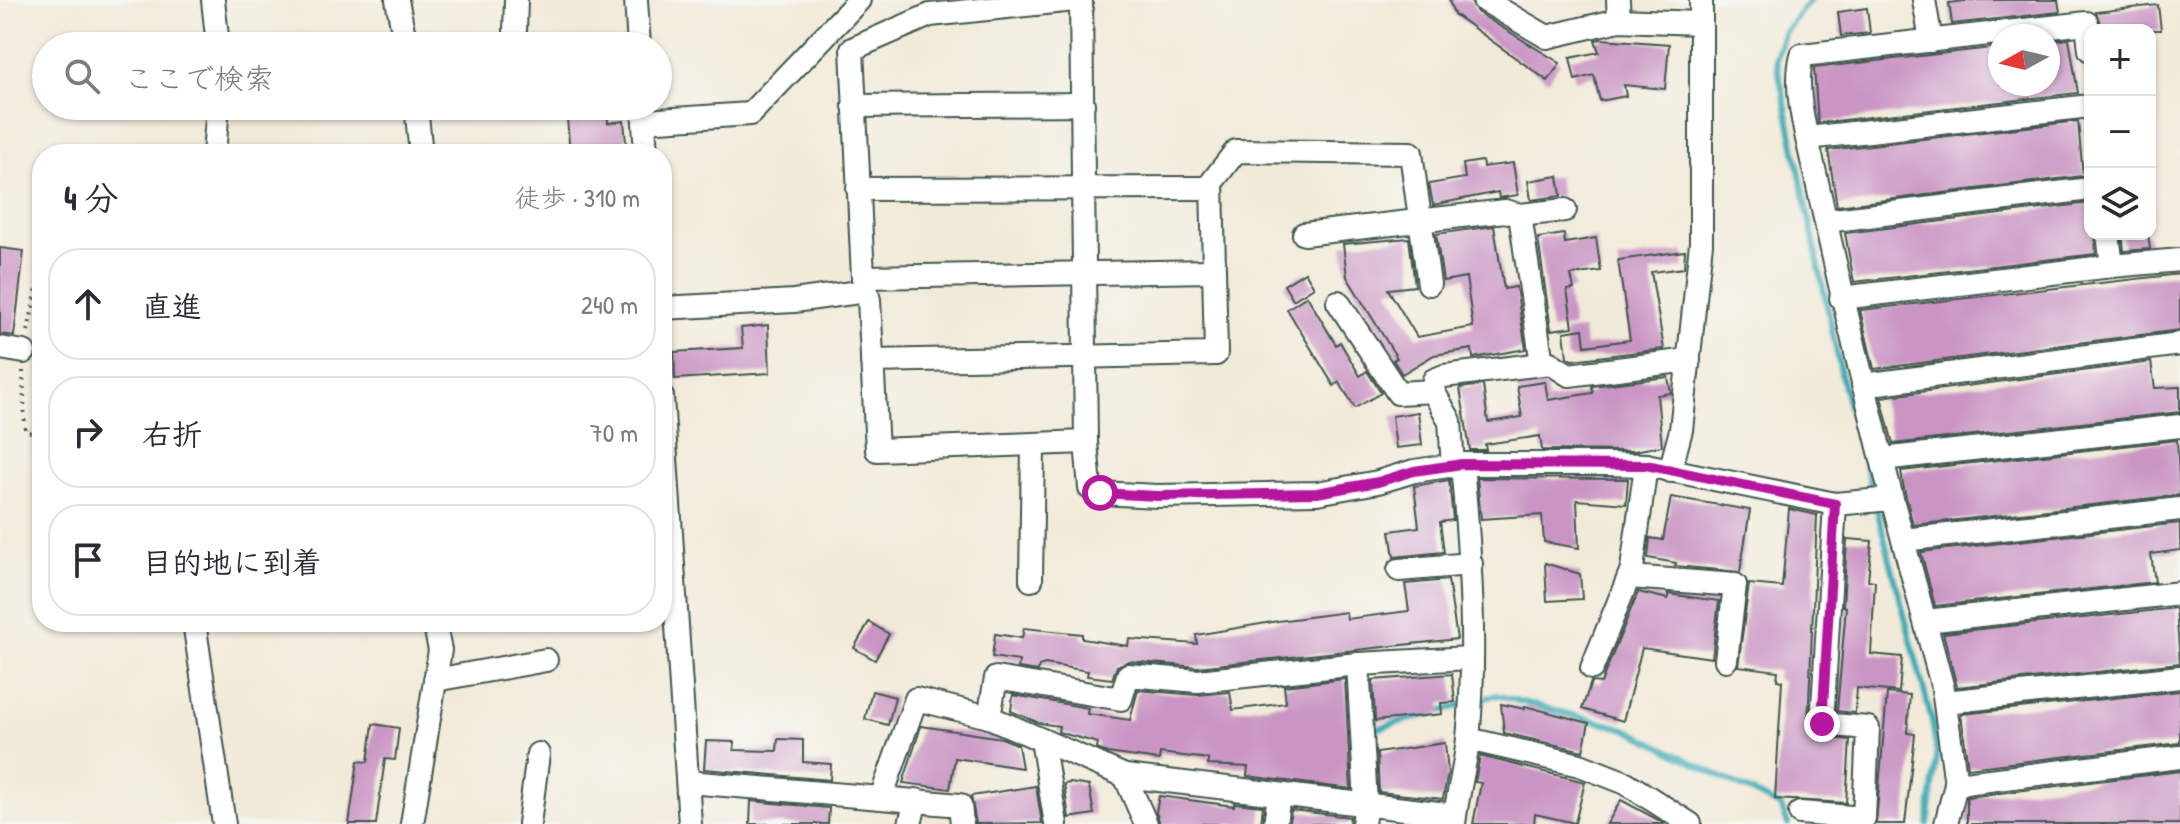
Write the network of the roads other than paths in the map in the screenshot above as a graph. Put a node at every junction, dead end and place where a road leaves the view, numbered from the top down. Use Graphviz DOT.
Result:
graph roads {
  1 [pos="213,0"];
  2 [pos="397,0"];
  3 [pos="516,0"];
  4 [pos="636,0"];
  5 [pos="859,0"];
  6 [pos="1078,0"];
  7 [pos="1484,0"];
  8 [pos="1701,0"];
  9 [pos="1924,0"];
  10 [pos="2083,0"];
  11 [pos="1618,10"];
  12 [pos="1699,23"];
  13 [pos="2087,23"];
  14 [pos="216,32"];
  15 [pos="403,32"];
  16 [pos="515,32"];
  17 [pos="638,32"];
  18 [pos="1931,41"];
  19 [pos="1083,104"];
  20 [pos="854,106"];
  21 [pos="2084,107"];
  22 [pos="672,113"];
  23 [pos="217,120"];
  24 [pos="417,120"];
  25 [pos="644,120"];
  26 [pos="1808,138"];
  27 [pos="215,144"];
  28 [pos="420,144"];
  29 [pos="645,144"];
  30 [pos="1084,187"];
  31 [pos="1212,188"];
  32 [pos="858,189"];
  33 [pos="2084,190"];
  34 [pos="1565,210"];
  35 [pos="1520,215"];
  36 [pos="1421,221"];
  37 [pos="1826,221"];
  38 [pos="1304,234"];
  39 [pos="2109,240"];
  40 [pos="2180,260"];
  41 [pos="2112,266"];
  42 [pos="1214,271"];
  43 [pos="1086,274"];
  44 [pos="864,284"];
  45 [pos="1429,284"];
  46 [pos="1841,298"];
  47 [pos="1338,302"];
  48 [pos="672,307"];
  49 [pos="2180,344"];
  50 [pos="0,348"];
  51 [pos="24,352"];
  52 [pos="1084,358"];
  53 [pos="1689,360"];
  54 [pos="872,361"];
  55 [pos="1542,364"];
  56 [pos="1863,385"];
  57 [pos="1433,391"];
  58 [pos="2180,426"];
  59 [pos="1086,442"];
  60 [pos="1033,446"];
  61 [pos="1882,459"];
  62 [pos="1458,465"];
  63 [pos="1646,465"];
  64 [pos="1670,471"];
  65 [pos="1880,500"];
  66 [pos="1835,504"];
  67 [pos="2180,509"];
  68 [pos="1903,540"];
  69 [pos="672,545"];
  70 [pos="1471,564"];
  71 [pos="1399,570"];
  72 [pos="1630,577"];
  73 [pos="1031,580"];
  74 [pos="2180,593"];
  75 [pos="1926,621"];
  76 [pos="195,632"];
  77 [pos="436,632"];
  78 [pos="1470,658"];
  79 [pos="546,660"];
  80 [pos="1726,660"];
  81 [pos="1358,664"];
  82 [pos="1592,668"];
  83 [pos="2180,677"];
  84 [pos="435,680"];
  85 [pos="1945,702"];
  86 [pos="989,717"];
  87 [pos="1468,739"];
  88 [pos="1042,740"];
  89 [pos="538,754"];
  90 [pos="2180,757"];
  91 [pos="1125,776"];
  92 [pos="688,782"];
  93 [pos="1956,784"];
  94 [pos="1279,795"];
  95 [pos="881,798"];
  96 [pos="916,800"];
  97 [pos="1800,813"];
  98 [pos="1365,814"];
  99 [pos="1454,819"];
  100 [pos="224,824"];
  101 [pos="412,824"];
  102 [pos="529,824"];
  103 [pos="690,824"];
  104 [pos="910,824"];
  105 [pos="962,824"];
  106 [pos="1056,824"];
  107 [pos="1146,824"];
  108 [pos="1275,824"];
  109 [pos="1690,824"];
  110 [pos="1946,824"];
  1 -- 14 [label="street"];
  2 -- 15 [label="street"];
  3 -- 16 [label="street"];
  4 -- 17 [label="street"];
  5 -- 22 [label="street"];
  6 -- 19 [label="street"];
  6 -- 20 [label="street"];
  7 -- 11 [label="street"];
  8 -- 12 [label="street"];
  9 -- 18 [label="street"];
  10 -- 13 [label="street"];
  11 -- 12 [label="street"];
  12 -- 53 [label="street"];
  13 -- 18 [label="street"];
  18 -- 26 [label="street"];
  19 -- 20 [label="street"];
  19 -- 30 [label="street"];
  20 -- 32 [label="street"];
  21 -- 26 [label="street"];
  23 -- 27 [label="street"];
  24 -- 28 [label="street"];
  25 -- 29 [label="street"];
  26 -- 37 [label="street"];
  30 -- 31 [label="street"];
  30 -- 32 [label="street"];
  30 -- 43 [label="street"];
  31 -- 36 [label="street"];
  31 -- 42 [label="street"];
  32 -- 44 [label="street"];
  33 -- 37 [label="street"];
  34 -- 35 [label="street"];
  35 -- 36 [label="street"];
  35 -- 55 [label="street"];
  36 -- 38 [label="street"];
  36 -- 45 [label="street"];
  37 -- 46 [label="street"];
  39 -- 41 [label="street"];
  40 -- 41 [label="street"];
  41 -- 46 [label="street"];
  42 -- 43 [label="street"];
  42 -- 52 [label="street"];
  43 -- 44 [label="street"];
  43 -- 52 [label="street"];
  44 -- 48 [label="street"];
  44 -- 54 [label="street"];
  46 -- 56 [label="street"];
  47 -- 57 [label="street"];
  49 -- 56 [label="street"];
  50 -- 51 [label="street"];
  52 -- 54 [label="street"];
  52 -- 59 [label="street"];
  53 -- 55 [label="street"];
  53 -- 64 [label="street"];
  54 -- 60 [label="street"];
  55 -- 57 [label="street"];
  56 -- 61 [label="street"];
  57 -- 62 [label="street"];
  58 -- 61 [label="street"];
  59 -- 60 [label="street"];
  59 -- 62 [label="street"];
  60 -- 73 [label="street"];
  61 -- 65 [label="street"];
  62 -- 63 [label="street"];
  62 -- 70 [label="street"];
  63 -- 64 [label="street"];
  63 -- 72 [label="street"];
  64 -- 66 [label="street"];
  65 -- 66 [label="street"];
  65 -- 68 [label="street"];
  66 -- 97 [label="street"];
  67 -- 68 [label="street"];
  68 -- 75 [label="street"];
  69 -- 92 [label="street"];
  70 -- 71 [label="street"];
  70 -- 78 [label="street"];
  72 -- 80 [label="street"];
  72 -- 82 [label="street"];
  74 -- 75 [label="street"];
  75 -- 85 [label="street"];
  76 -- 100 [label="street"];
  77 -- 84 [label="street"];
  78 -- 81 [label="street"];
  78 -- 87 [label="street"];
  79 -- 84 [label="street"];
  81 -- 86 [label="street"];
  81 -- 98 [label="street"];
  83 -- 85 [label="street"];
  84 -- 101 [label="street"];
  85 -- 93 [label="street"];
  86 -- 88 [label="street"];
  86 -- 95 [label="street"];
  87 -- 99 [label="street"];
  87 -- 109 [label="street"];
  88 -- 91 [label="street"];
  88 -- 106 [label="street"];
  89 -- 102 [label="street"];
  90 -- 93 [label="street"];
  91 -- 94 [label="street"];
  91 -- 107 [label="street"];
  92 -- 95 [label="street"];
  92 -- 103 [label="street"];
  93 -- 110 [label="street"];
  94 -- 98 [label="street"];
  94 -- 108 [label="street"];
  95 -- 96 [label="street"];
  96 -- 104 [label="street"];
  96 -- 105 [label="street"];
  98 -- 99 [label="street"];
}
